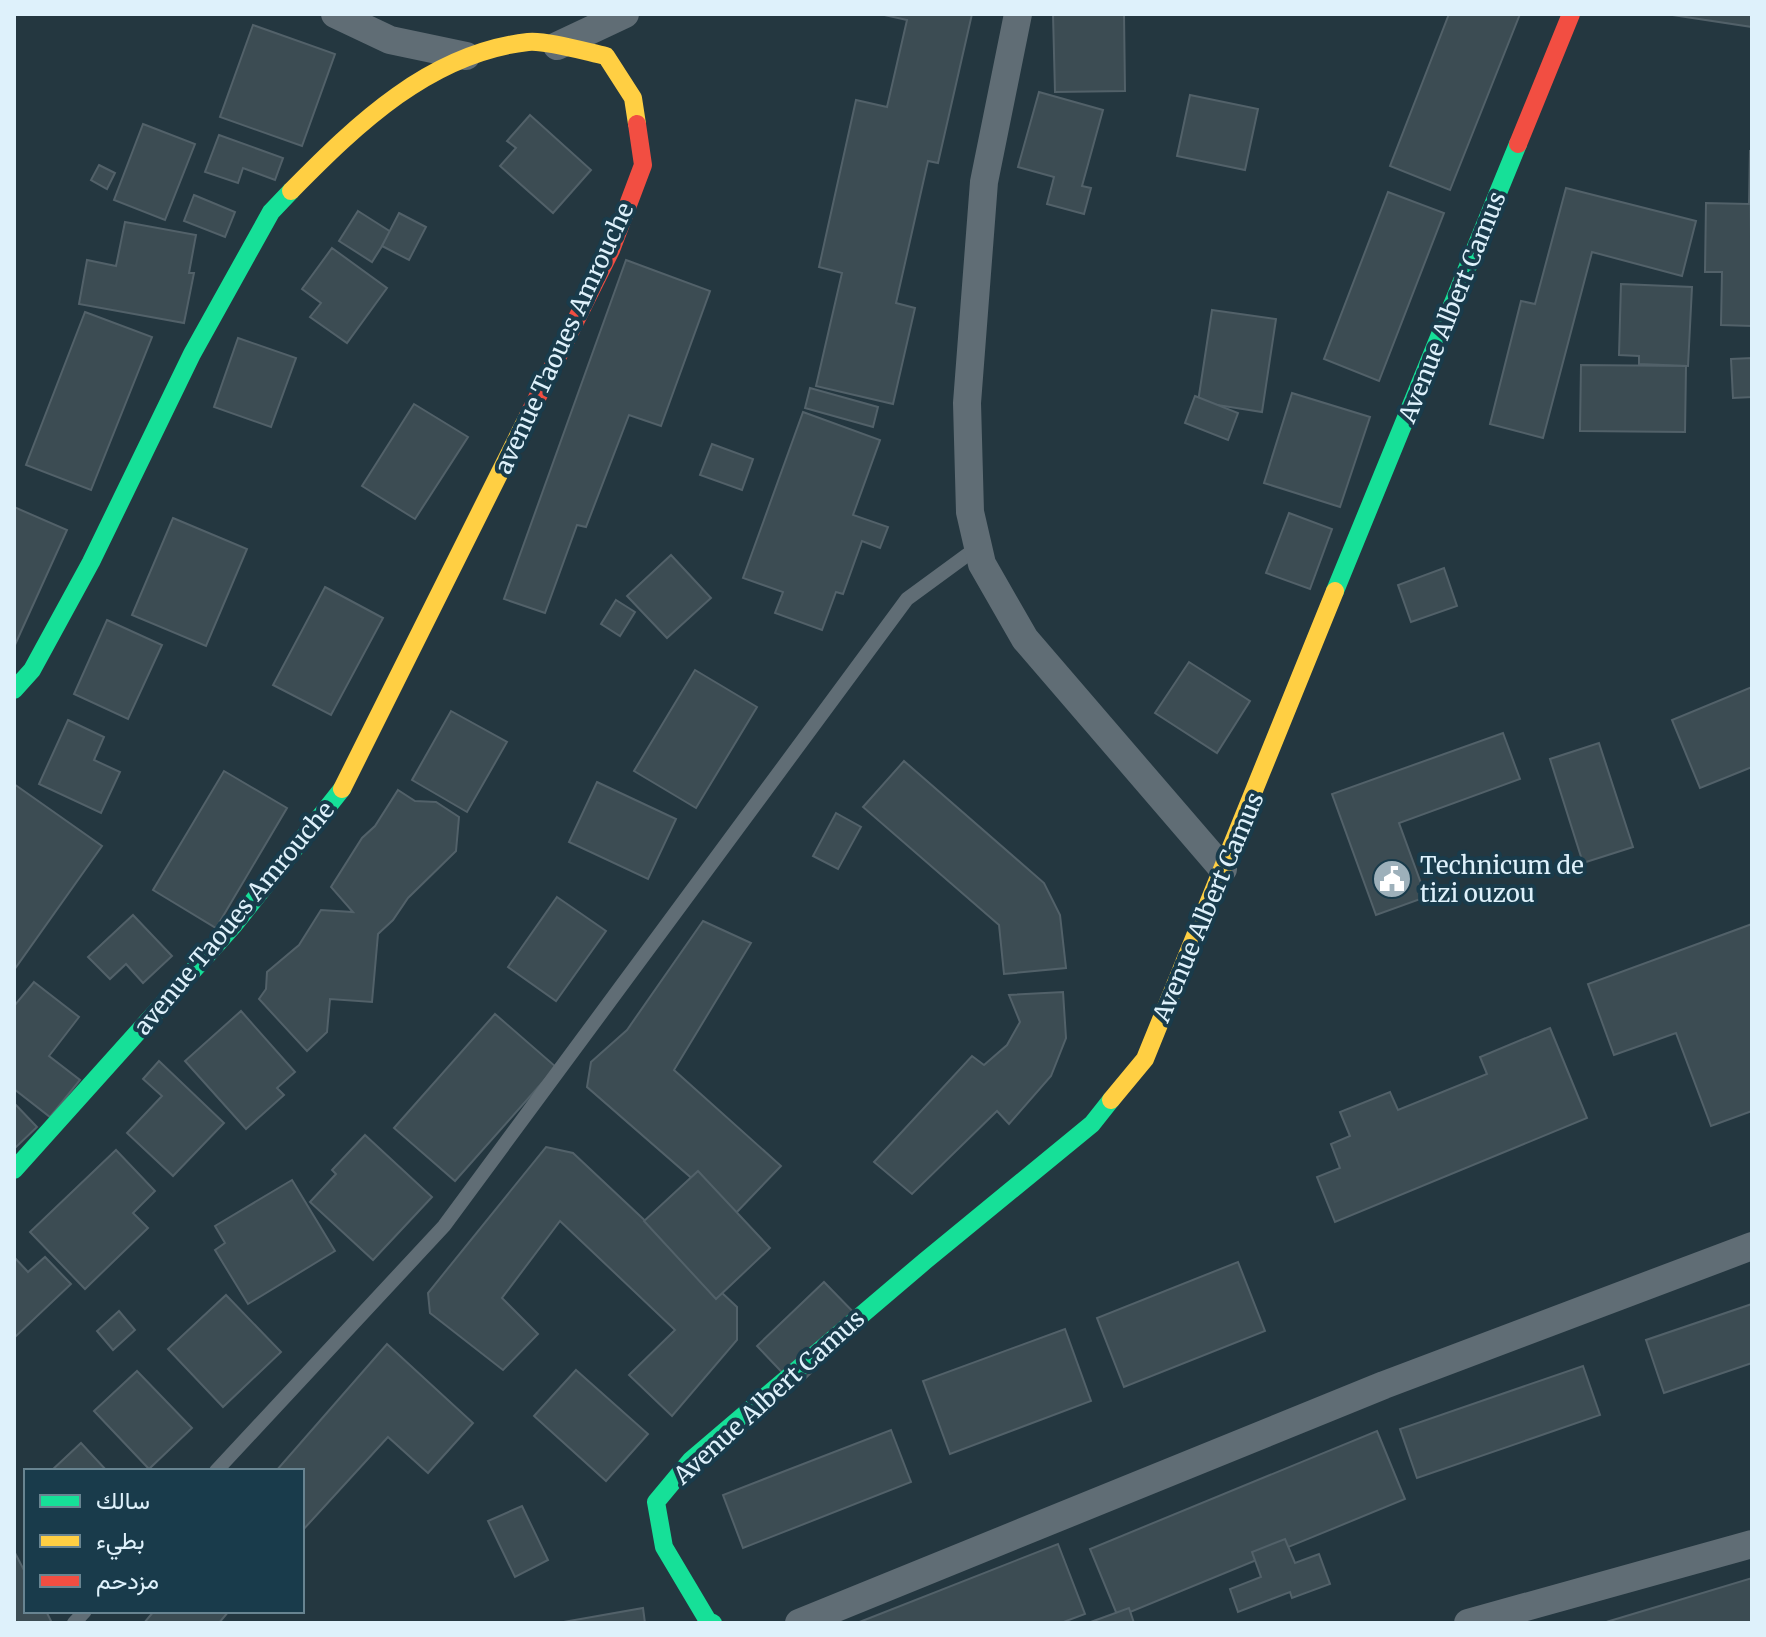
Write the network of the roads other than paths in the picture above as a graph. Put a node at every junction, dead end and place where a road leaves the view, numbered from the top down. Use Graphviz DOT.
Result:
graph roads {
  1 [pos="335,14"];
  2 [pos="625,14"];
  3 [pos="1018,14"];
  4 [pos="1571,14"];
  5 [pos="557,46"];
  6 [pos="466,56"];
  7 [pos="978,547"];
  8 [pos="14,690"];
  9 [pos="1223,869"];
  10 [pos="14,1170"];
  11 [pos="1752,1246"];
  12 [pos="218,1469"];
  13 [pos="1752,1544"];
  14 [pos="710,1622"];
  15 [pos="799,1623"];
  16 [pos="1468,1623"];
  1 -- 6 [label="street"];
  2 -- 5 [label="street"];
  3 -- 7 [label="street"];
  4 -- 9 [label="street, Avenue Albert Camus"];
  5 -- 6 [label="street, avenue Taoues Amrouche"];
  5 -- 10 [label="street, avenue Taoues Amrouche"];
  6 -- 8 [label="street, avenue Taoues Amrouche"];
  7 -- 9 [label="street"];
  7 -- 12 [label="lane"];
  9 -- 14 [label="street, Avenue Albert Camus"];
  11 -- 15 [label="street"];
  13 -- 16 [label="street"];
}
